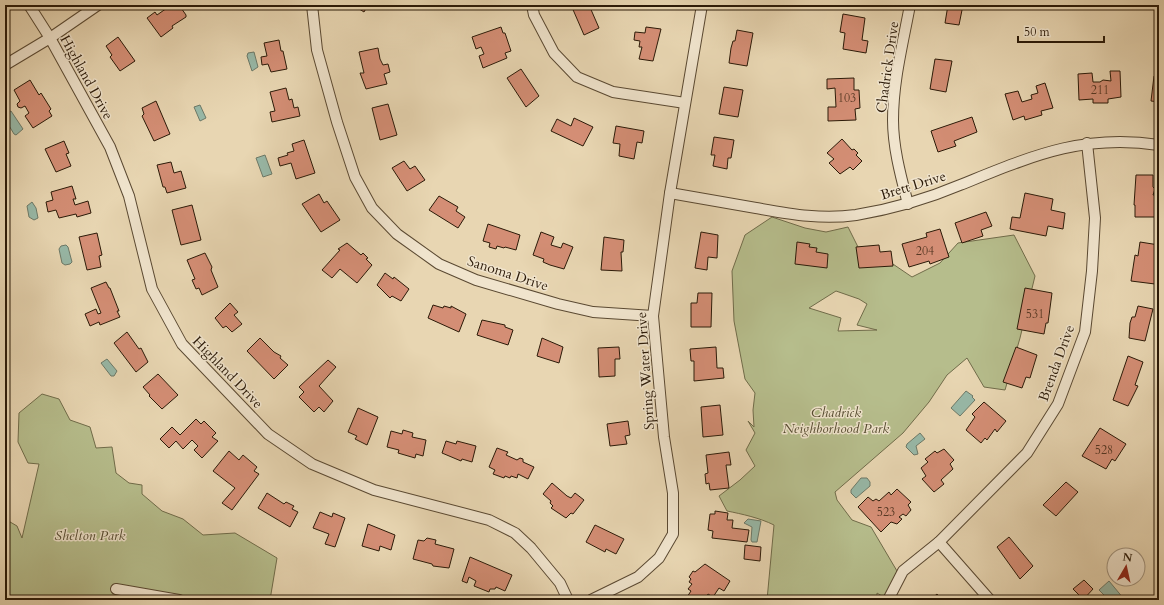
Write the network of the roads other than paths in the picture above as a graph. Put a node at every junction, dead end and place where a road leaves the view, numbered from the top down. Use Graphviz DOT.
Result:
graph roads {
  1 [pos="29,5"];
  2 [pos="98,5"];
  3 [pos="312,5"];
  4 [pos="532,5"];
  5 [pos="702,5"];
  6 [pos="910,5"];
  7 [pos="50,38"];
  8 [pos="5,65"];
  9 [pos="685,103"];
  10 [pos="1087,143"];
  11 [pos="1159,145"];
  12 [pos="670,193"];
  13 [pos="908,204"];
  14 [pos="653,316"];
  15 [pos="938,542"];
  16 [pos="116,589"];
  17 [pos="179,600"];
  18 [pos="568,600"];
  19 [pos="591,600"];
  20 [pos="888,600"];
  21 [pos="990,600"];
  1 -- 7 [label="street, Highland Drive"];
  2 -- 7 [label="street"];
  3 -- 14 [label="street, Sanoma Drive"];
  4 -- 9 [label="street"];
  5 -- 9 [label="street, Spring Water Drive"];
  6 -- 13 [label="street, Chadrick Drive"];
  7 -- 8 [label="street"];
  7 -- 18 [label="street, Highland Drive"];
  9 -- 12 [label="street, Spring Water Drive"];
  10 -- 11 [label="street, Brett Drive"];
  10 -- 13 [label="street, Brett Drive"];
  10 -- 15 [label="street, Brenda Drive"];
  12 -- 13 [label="street, Brett Drive"];
  12 -- 14 [label="street, Spring Water Drive"];
  14 -- 19 [label="street, Spring Water Drive"];
  15 -- 20 [label="street, Brenda Drive"];
  15 -- 21 [label="street"];
  16 -- 17 [label="street"];
}
